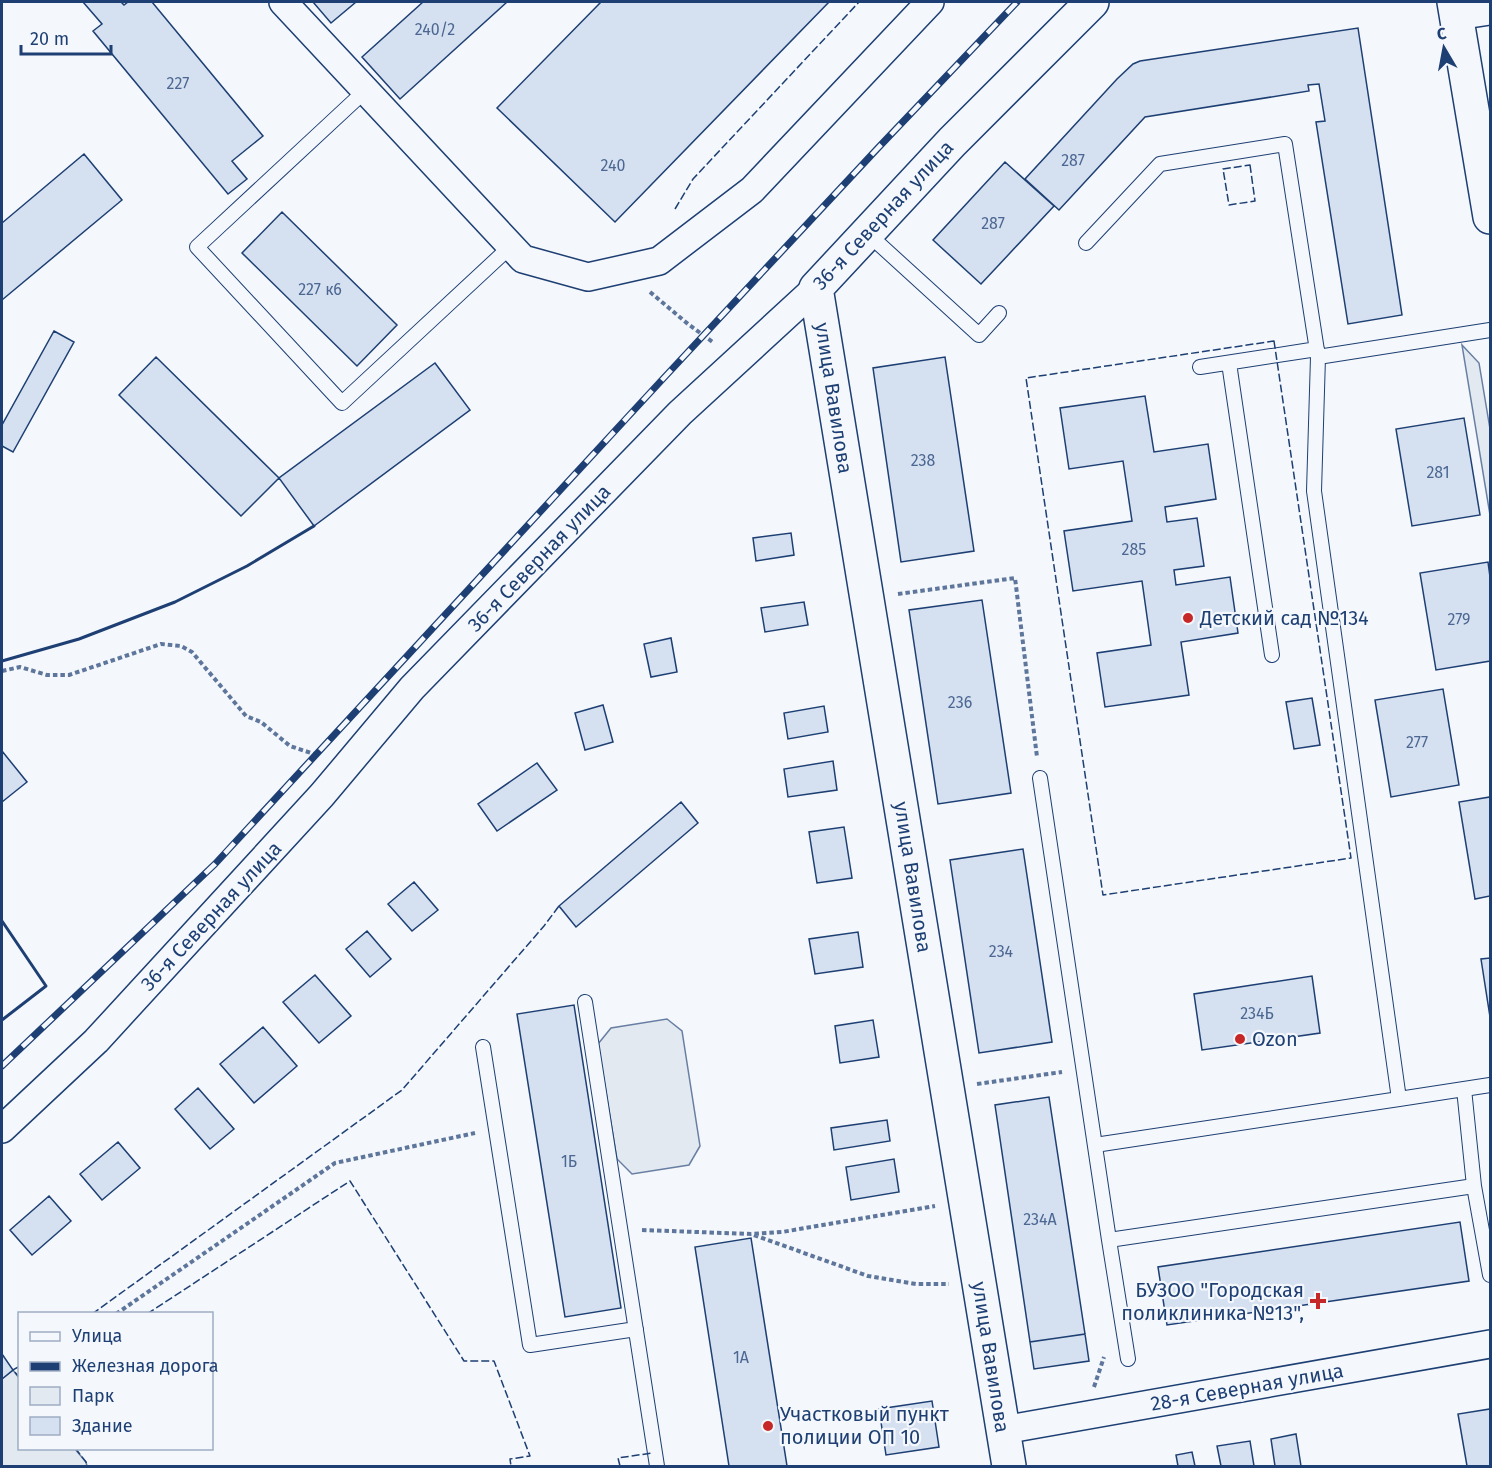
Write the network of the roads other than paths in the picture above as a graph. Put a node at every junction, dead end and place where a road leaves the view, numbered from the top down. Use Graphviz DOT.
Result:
graph roads {
  1 [pos="283,2"];
  2 [pos="930,2"];
  3 [pos="1092,2"];
  4 [pos="1455,9"];
  5 [pos="1491,11"];
  6 [pos="366,90"];
  7 [pos="1491,217"];
  8 [pos="867,232"];
  9 [pos="1086,243"];
  10 [pos="511,246"];
  11 [pos="816,288"];
  12 [pos="999,313"];
  13 [pos="1491,330"];
  14 [pos="1318,353"];
  15 [pos="1229,363"];
  16 [pos="1200,367"];
  17 [pos="1272,655"];
  18 [pos="1040,778"];
  19 [pos="585,1002"];
  20 [pos="483,1047"];
  21 [pos="1491,1085"];
  22 [pos="1464,1089"];
  23 [pos="1399,1099"];
  24 [pos="2,1129"];
  25 [pos="1095,1145"];
  26 [pos="1474,1186"];
  27 [pos="1109,1240"];
  28 [pos="1491,1275"];
  29 [pos="636,1329"];
  30 [pos="1491,1344"];
  31 [pos="1128,1359"];
  32 [pos="1003,1430"];
  33 [pos="657,1467"];
  34 [pos="1009,1467"];
  1 -- 6 [label="street"];
  2 -- 10 [label="street"];
  3 -- 8 [label="street, 36-я Северная улица"];
  4 -- 5 [label="street"];
  4 -- 7 [label="street"];
  6 -- 10 [label="street"];
  6 -- 10 [label="lane"];
  8 -- 11 [label="street, 36-я Северная улица"];
  8 -- 12 [label="lane"];
  9 -- 14 [label="lane"];
  11 -- 24 [label="street, 36-я Северная улица"];
  11 -- 32 [label="street, улица Вавилова"];
  13 -- 14 [label="lane"];
  14 -- 15 [label="lane"];
  14 -- 23 [label="lane"];
  15 -- 16 [label="lane"];
  15 -- 17 [label="lane"];
  18 -- 25 [label="lane"];
  19 -- 29 [label="lane"];
  20 -- 29 [label="lane"];
  21 -- 22 [label="lane"];
  22 -- 23 [label="lane"];
  22 -- 26 [label="lane"];
  23 -- 25 [label="lane"];
  25 -- 27 [label="lane"];
  26 -- 27 [label="lane"];
  26 -- 28 [label="lane"];
  27 -- 31 [label="lane"];
  29 -- 33 [label="lane"];
  30 -- 32 [label="street, 28-я Северная улица"];
  32 -- 34 [label="street, улица Вавилова"];
}
